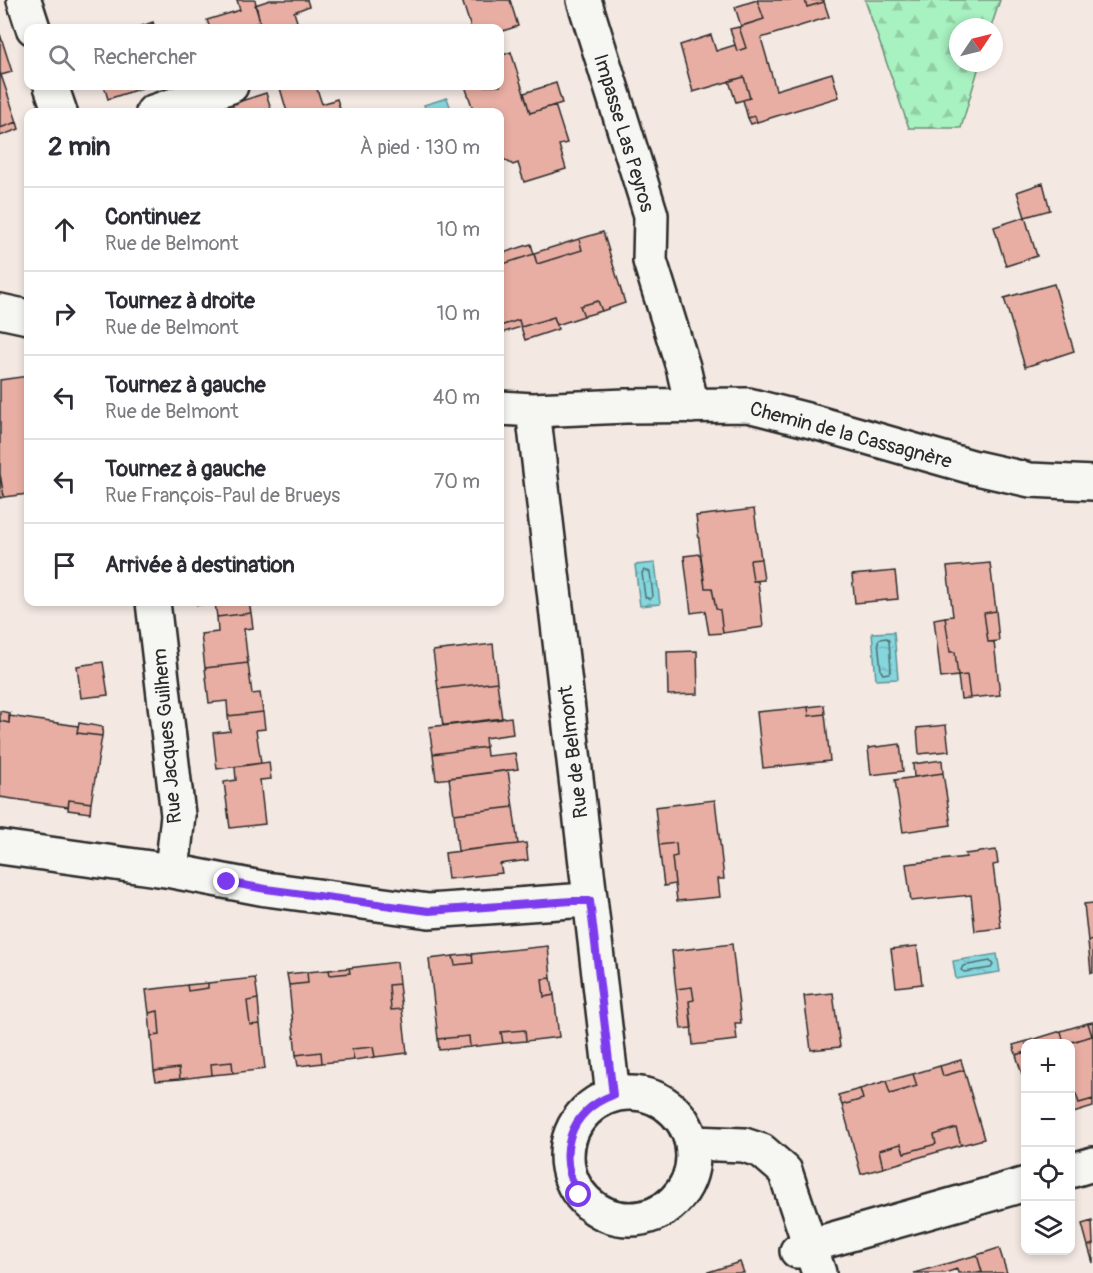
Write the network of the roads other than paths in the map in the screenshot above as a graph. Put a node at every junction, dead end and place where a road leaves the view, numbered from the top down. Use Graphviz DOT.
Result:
graph roads {
  1 [pos="24,0"];
  2 [pos="584,0"];
  3 [pos="32,24"];
  4 [pos="52,90"];
  5 [pos="219,90"];
  6 [pos="59,108"];
  7 [pos="165,108"];
  8 [pos="0,311"];
  9 [pos="24,316"];
  10 [pos="692,406"];
  11 [pos="504,408"];
  12 [pos="533,410"];
  13 [pos="1093,483"];
  14 [pos="153,606"];
  15 [pos="0,847"];
  16 [pos="172,871"];
  17 [pos="590,901"];
  18 [pos="613,1095"];
  19 [pos="693,1143"];
  20 [pos="1093,1164"];
  21 [pos="1075,1170"];
  22 [pos="1021,1186"];
  23 [pos="809,1256"];
  1 -- 3 [label="street"];
  2 -- 10 [label="street, Impasse Las Peyros"];
  4 -- 6 [label="street"];
  5 -- 7 [label="street"];
  8 -- 9 [label="street"];
  10 -- 12 [label="street, Chemin de la Cassagnère"];
  10 -- 13 [label="street, Chemin de la Cassagnère"];
  11 -- 12 [label="street, Chemin de la Cassagnère"];
  12 -- 17 [label="street, Rue de Belmont"];
  14 -- 16 [label="street, Rue Jacques Guilhem"];
  15 -- 16 [label="street"];
  16 -- 17 [label="street"];
  17 -- 18 [label="street, Rue de Belmont"];
  18 -- 19 [label="street"];
  18 -- 19 [label="street"];
  19 -- 23 [label="street"];
  20 -- 21 [label="street"];
  22 -- 23 [label="street"];
}
